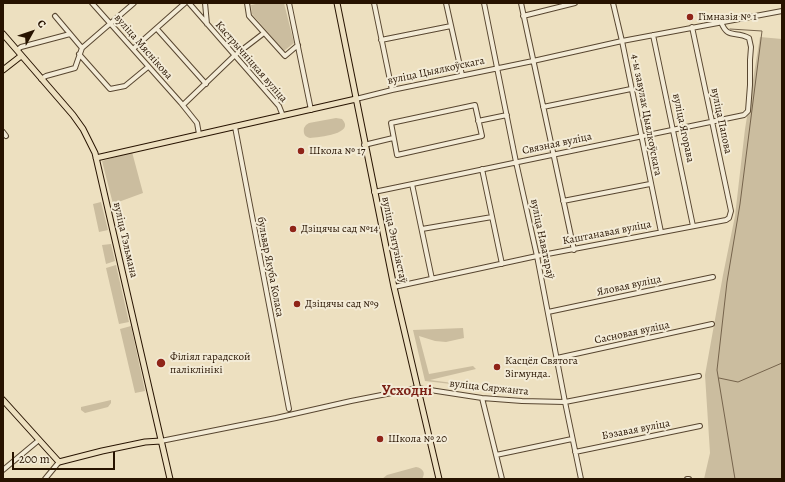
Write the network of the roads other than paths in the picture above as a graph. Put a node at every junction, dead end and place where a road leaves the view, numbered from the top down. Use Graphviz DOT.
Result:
graph roads {
  1 [pos="92,3"];
  2 [pos="134,3"];
  3 [pos="185,3"];
  4 [pos="188,3"];
  5 [pos="204,3"];
  6 [pos="247,3"];
  7 [pos="289,3"];
  8 [pos="336,3"];
  9 [pos="374,3"];
  10 [pos="446,3"];
  11 [pos="484,3"];
  12 [pos="521,3"];
  13 [pos="575,3"];
  14 [pos="613,3"];
  15 [pos="782,11"];
  16 [pos="55,16"];
  17 [pos="523,16"];
  18 [pos="721,22"];
  19 [pos="110,23"];
  20 [pos="207,24"];
  21 [pos="451,26"];
  22 [pos="692,27"];
  23 [pos="157,29"];
  24 [pos="264,33"];
  25 [pos="3,34"];
  26 [pos="70,34"];
  27 [pos="653,35"];
  28 [pos="382,40"];
  29 [pos="622,41"];
  30 [pos="298,45"];
  31 [pos="82,48"];
  32 [pos="17,50"];
  33 [pos="133,50"];
  34 [pos="79,54"];
  35 [pos="21,56"];
  36 [pos="234,56"];
  37 [pos="533,61"];
  38 [pos="85,62"];
  39 [pos="75,67"];
  40 [pos="148,67"];
  41 [pos="497,68"];
  42 [pos="3,70"];
  43 [pos="462,75"];
  44 [pos="41,79"];
  45 [pos="206,84"];
  46 [pos="631,89"];
  47 [pos="392,90"];
  48 [pos="356,99"];
  49 [pos="182,104"];
  50 [pos="543,107"];
  51 [pos="312,110"];
  52 [pos="507,115"];
  53 [pos="283,116"];
  54 [pos="478,121"];
  55 [pos="712,122"];
  56 [pos="235,127"];
  57 [pos="674,130"];
  58 [pos="3,132"];
  59 [pos="200,134"];
  60 [pos="6,136"];
  61 [pos="641,136"];
  62 [pos="393,138"];
  63 [pos="364,145"];
  64 [pos="552,154"];
  65 [pos="96,158"];
  66 [pos="516,162"];
  67 [pos="482,169"];
  68 [pos="412,184"];
  69 [pos="650,184"];
  70 [pos="374,192"];
  71 [pos="563,201"];
  72 [pos="492,217"];
  73 [pos="729,218"];
  74 [pos="693,226"];
  75 [pos="422,230"];
  76 [pos="661,232"];
  77 [pos="574,250"];
  78 [pos="537,256"];
  79 [pos="502,264"];
  80 [pos="713,277"];
  81 [pos="432,279"];
  82 [pos="394,287"];
  83 [pos="548,312"];
  84 [pos="712,324"];
  85 [pos="556,358"];
  86 [pos="699,376"];
  87 [pos="417,388"];
  88 [pos="482,398"];
  89 [pos="3,400"];
  90 [pos="565,402"];
  91 [pos="289,409"];
  92 [pos="700,426"];
  93 [pos="572,439"];
  94 [pos="39,440"];
  95 [pos="161,441"];
  96 [pos="575,452"];
  97 [pos="496,455"];
  98 [pos="59,462"];
  99 [pos="3,469"];
  100 [pos="45,479"];
  101 [pos="170,479"];
  102 [pos="438,479"];
  103 [pos="502,479"];
  104 [pos="581,479"];
  1 -- 19 [label="street, вуліца Мяснікова"];
  2 -- 19 [label="street"];
  3 -- 23 [label="street"];
  4 -- 20 [label="street, Кастрычніцкая вуліца"];
  5 -- 20 [label="street"];
  6 -- 24 [label="street"];
  7 -- 30 [label="street"];
  8 -- 48 [label="main road, вуліца Энтузіястаў"];
  9 -- 28 [label="street"];
  10 -- 21 [label="street"];
  11 -- 41 [label="street, вуліца Наватараў"];
  12 -- 17 [label="street"];
  13 -- 17 [label="street"];
  14 -- 29 [label="street, 4-ы завулак Цыялкоўскага"];
  15 -- 18 [label="street, вуліца Цыялкоўскага"];
  16 -- 26 [label="street"];
  17 -- 37 [label="street"];
  18 -- 22 [label="street, вуліца Цыялкоўскага"];
  18 -- 55 [label="street, Связная вуліца"];
  19 -- 31 [label="street"];
  19 -- 33 [label="street, вуліца Мяснікова"];
  20 -- 36 [label="street, Кастрычніцкая вуліца"];
  21 -- 28 [label="street"];
  21 -- 43 [label="street"];
  22 -- 27 [label="street, вуліца Цыялкоўскага"];
  22 -- 55 [label="street, вуліца Папова"];
  23 -- 33 [label="street"];
  23 -- 45 [label="street"];
  24 -- 30 [label="street"];
  24 -- 36 [label="street"];
  25 -- 32 [label="main road, вуліца Тэльмана"];
  26 -- 31 [label="street"];
  26 -- 32 [label="street"];
  27 -- 29 [label="street, вуліца Цыялкоўскага"];
  27 -- 57 [label="street, вуліца Ягорава"];
  28 -- 47 [label="street"];
  29 -- 37 [label="street, вуліца Цыялкоўскага"];
  29 -- 46 [label="street, 4-ы завулак Цыялкоўскага"];
  30 -- 51 [label="street"];
  31 -- 34 [label="street"];
  32 -- 35 [label="main road, вуліца Тэльмана"];
  33 -- 40 [label="street, вуліца Мяснікова"];
  34 -- 38 [label="street"];
  34 -- 39 [label="street"];
  35 -- 42 [label="main road"];
  35 -- 44 [label="main road, вуліца Тэльмана"];
  36 -- 45 [label="street"];
  36 -- 53 [label="street, Кастрычніцкая вуліца"];
  37 -- 41 [label="street, вуліца Цыялкоўскага"];
  37 -- 50 [label="street"];
  38 -- 39 [label="street"];
  38 -- 40 [label="street"];
  39 -- 44 [label="street"];
  40 -- 49 [label="street, вуліца Мяснікова"];
  41 -- 43 [label="street, вуліца Цыялкоўскага"];
  41 -- 52 [label="street, вуліца Наватараў"];
  43 -- 47 [label="street, вуліца Цыялкоўскага"];
  44 -- 65 [label="main road, вуліца Тэльмана"];
  45 -- 49 [label="street"];
  46 -- 50 [label="street"];
  46 -- 61 [label="street, 4-ы завулак Цыялкоўскага"];
  47 -- 48 [label="street, вуліца Цыялкоўскага"];
  48 -- 51 [label="main road, вуліца Цыялкоўскага"];
  48 -- 63 [label="main road, вуліца Энтузіястаў"];
  49 -- 59 [label="street, вуліца Мяснікова"];
  50 -- 64 [label="street"];
  51 -- 53 [label="main road, вуліца Цыялкоўскага"];
  52 -- 54 [label="street"];
  52 -- 66 [label="street, вуліца Наватараў"];
  53 -- 56 [label="main road, вуліца Цыялкоўскага"];
  54 -- 62 [label="street"];
  54 -- 62 [label="street"];
  55 -- 57 [label="street, Связная вуліца"];
  55 -- 73 [label="street, вуліца Папова"];
  56 -- 59 [label="main road, вуліца Цыялкоўскага"];
  56 -- 91 [label="street, бульвар Якуба Коласа"];
  57 -- 61 [label="street, Связная вуліца"];
  57 -- 74 [label="street, вуліца Ягорава"];
  58 -- 60 [label="street"];
  59 -- 65 [label="main road, вуліца Цыялкоўскага"];
  61 -- 64 [label="street, Связная вуліца"];
  61 -- 69 [label="street, 4-ы завулак Цыялкоўскага"];
  62 -- 63 [label="street"];
  63 -- 70 [label="main road, вуліца Энтузіястаў"];
  64 -- 66 [label="street, Связная вуліца"];
  64 -- 71 [label="street"];
  65 -- 95 [label="main road, вуліца Тэльмана"];
  66 -- 67 [label="street, Связная вуліца"];
  66 -- 78 [label="street, вуліца Наватараў"];
  67 -- 68 [label="street, Связная вуліца"];
  67 -- 72 [label="street"];
  68 -- 70 [label="street, Связная вуліца"];
  68 -- 75 [label="street"];
  69 -- 71 [label="street"];
  69 -- 76 [label="street, 4-ы завулак Цыялкоўскага"];
  70 -- 82 [label="main road, вуліца Энтузіястаў"];
  71 -- 77 [label="street"];
  72 -- 75 [label="street"];
  72 -- 79 [label="street"];
  73 -- 74 [label="street, Каштанавая вуліца"];
  74 -- 76 [label="street, Каштанавая вуліца"];
  75 -- 81 [label="street"];
  76 -- 77 [label="street, Каштанавая вуліца"];
  77 -- 78 [label="street, Каштанавая вуліца"];
  78 -- 79 [label="street, Каштанавая вуліца"];
  78 -- 83 [label="street, вуліца Наватараў"];
  79 -- 81 [label="street, Каштанавая вуліца"];
  80 -- 83 [label="street, Яловая вуліца"];
  81 -- 82 [label="street, Каштанавая вуліца"];
  82 -- 87 [label="main road, вуліца Энтузіястаў"];
  83 -- 85 [label="street, вуліца Наватараў"];
  84 -- 85 [label="street, Сасновая вуліца"];
  85 -- 90 [label="street, вуліца Наватараў"];
  86 -- 90 [label="street, вуліца Сяржанта"];
  87 -- 88 [label="street, вуліца Сяржанта"];
  87 -- 95 [label="street, вуліца Сяржанта"];
  87 -- 102 [label="main road, вуліца Энтузіястаў"];
  88 -- 90 [label="street, вуліца Сяржанта"];
  88 -- 97 [label="street"];
  89 -- 94 [label="main road"];
  90 -- 93 [label="street, вуліца Наватараў"];
  92 -- 96 [label="street, Бэзавая вуліца"];
  93 -- 96 [label="street, вуліца Наватараў"];
  93 -- 97 [label="street"];
  94 -- 98 [label="main road"];
  94 -- 99 [label="street"];
  95 -- 98 [label="main road"];
  95 -- 101 [label="main road, вуліца Тэльмана"];
  96 -- 104 [label="street, вуліца Наватараў"];
  97 -- 103 [label="street"];
  98 -- 100 [label="street"];
}
